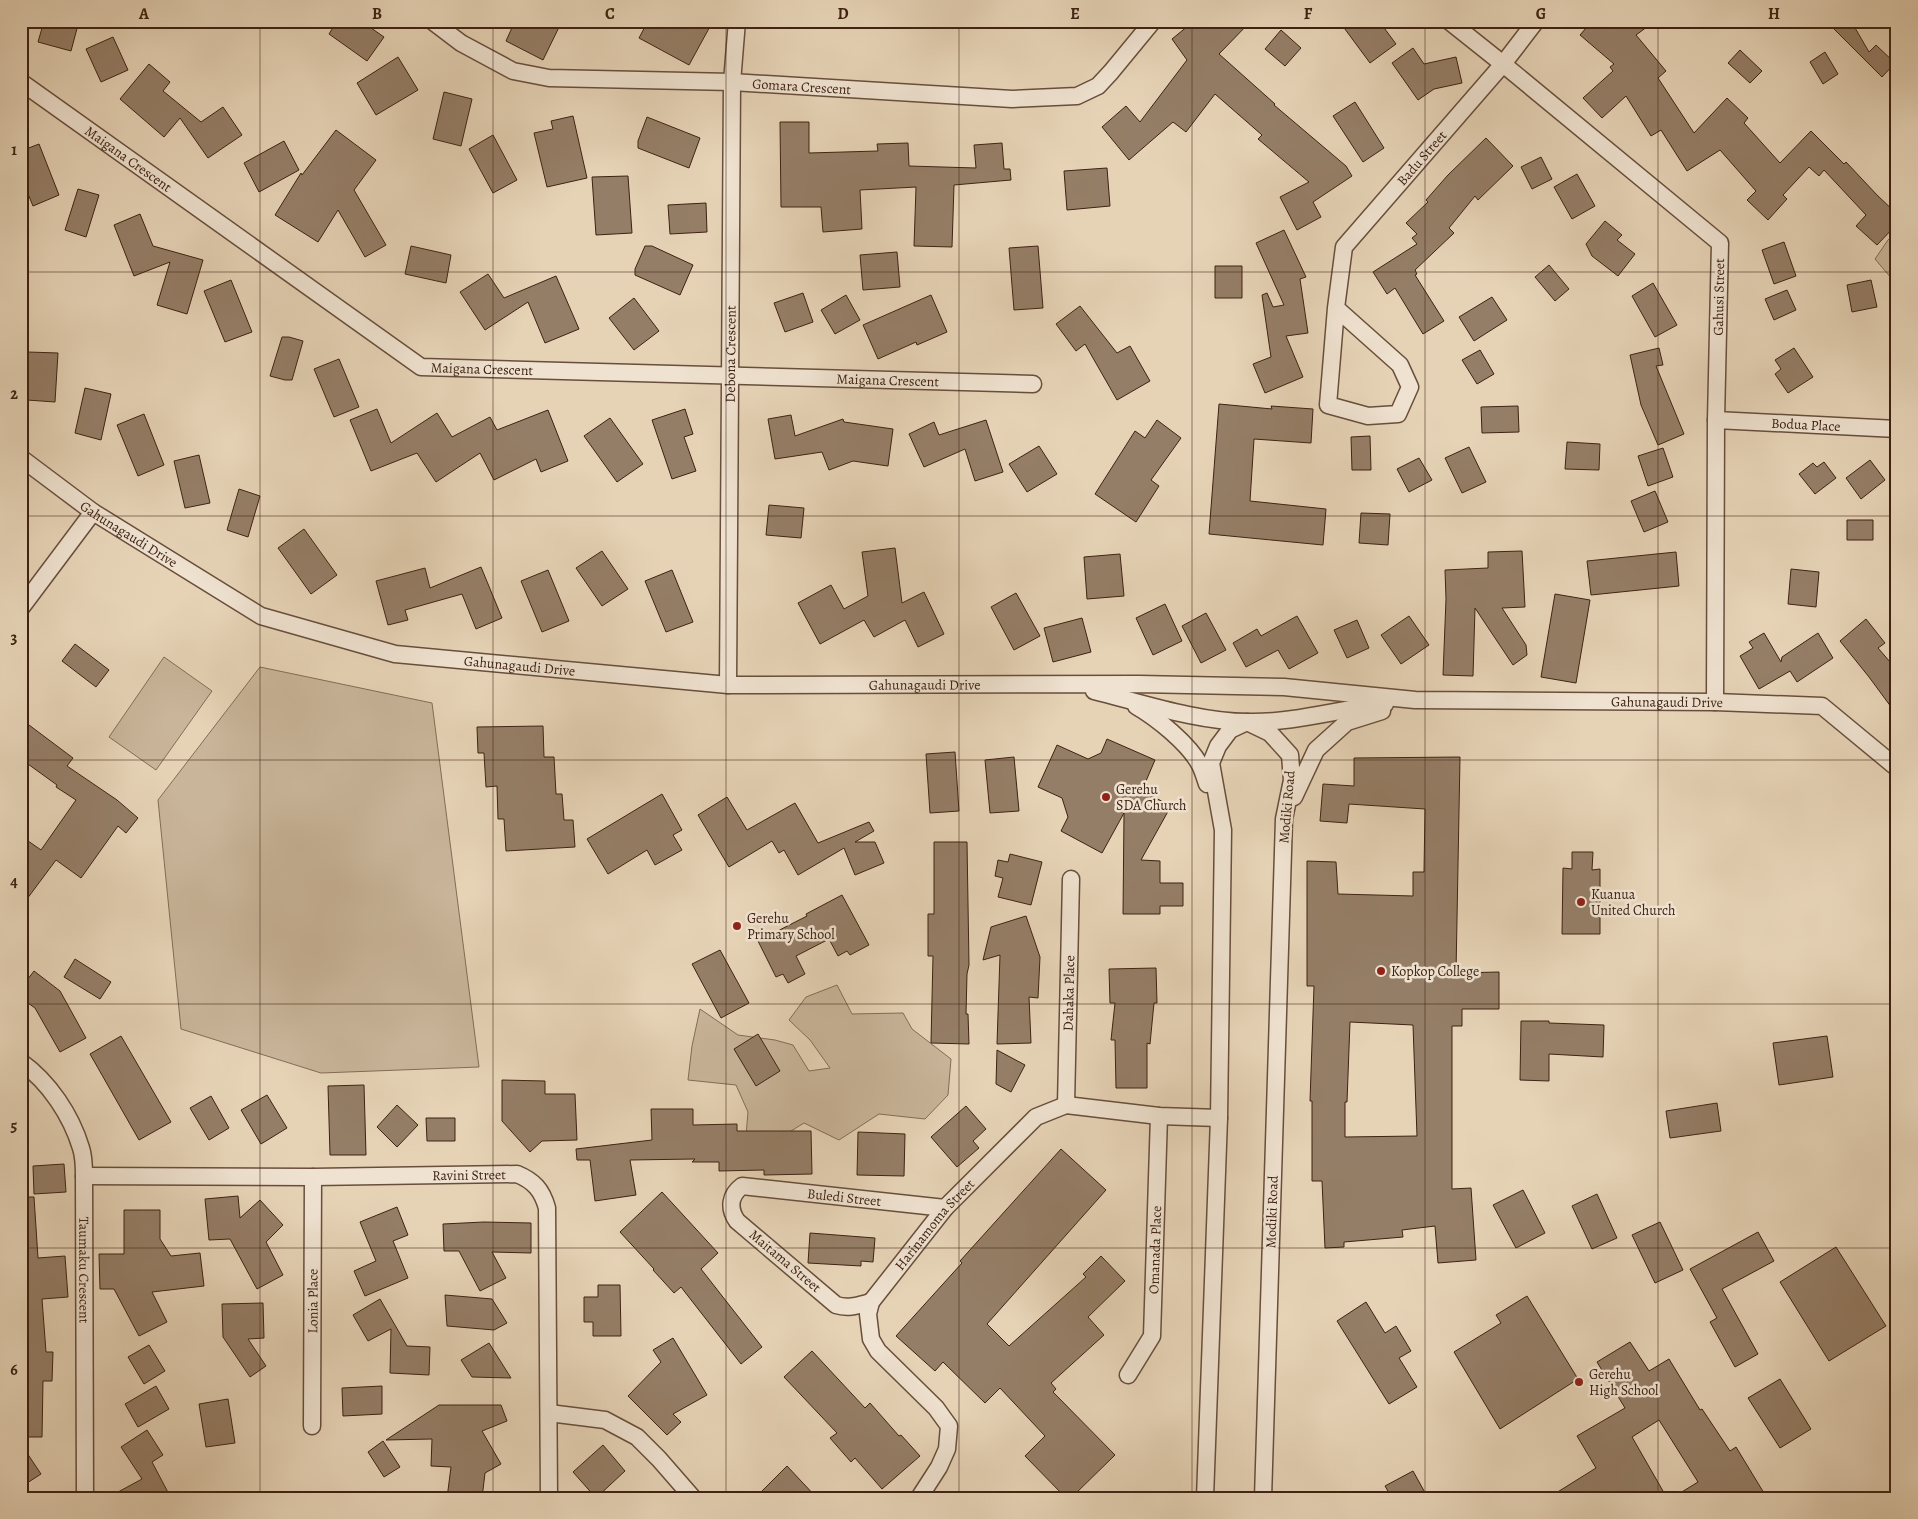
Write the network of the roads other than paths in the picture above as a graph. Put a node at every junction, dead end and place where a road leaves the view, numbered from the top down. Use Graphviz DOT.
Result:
graph roads {
  1 [pos="432,21"];
  2 [pos="736,21"];
  3 [pos="1153,21"];
  4 [pos="1449,21"];
  5 [pos="1536,21"];
  6 [pos="1503,64"];
  7 [pos="21,82"];
  8 [pos="732,82"];
  9 [pos="1336,308"];
  10 [pos="730,376"];
  11 [pos="1033,384"];
  12 [pos="1716,420"];
  13 [pos="1897,429"];
  14 [pos="21,458"];
  15 [pos="93,512"];
  16 [pos="21,608"];
  17 [pos="728,685"];
  18 [pos="1072,686"];
  19 [pos="1415,700"];
  20 [pos="1715,702"];
  21 [pos="1248,722"];
  22 [pos="1897,768"];
  23 [pos="1284,819"];
  24 [pos="1223,830"];
  25 [pos="1071,879"];
  26 [pos="21,1062"];
  27 [pos="1066,1105"];
  28 [pos="1159,1116"];
  29 [pos="1220,1118"];
  30 [pos="84,1176"];
  31 [pos="313,1177"];
  32 [pos="742,1186"];
  33 [pos="945,1208"];
  34 [pos="871,1302"];
  35 [pos="1128,1376"];
  36 [pos="549,1413"];
  37 [pos="312,1426"];
  38 [pos="85,1498"];
  39 [pos="549,1498"];
  40 [pos="693,1498"];
  41 [pos="919,1498"];
  42 [pos="1205,1498"];
  43 [pos="1263,1498"];
  1 -- 8 [label="street, Gomara Crescent"];
  2 -- 8 [label="street, Debona Crescent"];
  3 -- 8 [label="street, Gomara Crescent"];
  4 -- 6 [label="street, Gahusi Street"];
  5 -- 6 [label="street, Badu Street"];
  6 -- 9 [label="street, Badu Street"];
  6 -- 12 [label="street, Gahusi Street"];
  7 -- 10 [label="street, Maigana Crescent"];
  8 -- 10 [label="street, Debona Crescent"];
  9 -- 9 [label="street, Badu Street"];
  10 -- 11 [label="street, Maigana Crescent"];
  10 -- 17 [label="street, Debona Crescent"];
  12 -- 13 [label="street, Bodua Place"];
  12 -- 20 [label="street, Gahusi Street"];
  14 -- 15 [label="street, Gahunagaudi Drive"];
  15 -- 16 [label="street"];
  15 -- 17 [label="street, Gahunagaudi Drive"];
  17 -- 18 [label="street, Gahunagaudi Drive"];
  18 -- 19 [label="street, Gahunagaudi Drive"];
  18 -- 21 [label="street, Gahunagaudi Drive"];
  18 -- 24 [label="street"];
  19 -- 20 [label="street, Gahunagaudi Drive"];
  19 -- 21 [label="street, Gahunagaudi Drive"];
  19 -- 23 [label="street"];
  20 -- 22 [label="street, Gahunagaudi Drive"];
  21 -- 23 [label="street, Modiki Road"];
  21 -- 24 [label="street"];
  23 -- 43 [label="street, Modiki Road"];
  24 -- 29 [label="street"];
  25 -- 27 [label="street, Dahaka Place"];
  26 -- 30 [label="street, Taumaku Crescent"];
  27 -- 28 [label="street, Harinamoma Street"];
  27 -- 33 [label="street, Harinamoma Street"];
  28 -- 29 [label="street, Harinamoma Street"];
  28 -- 35 [label="street, Omanada Place"];
  29 -- 42 [label="street"];
  30 -- 31 [label="street, Ravini Street"];
  30 -- 38 [label="street, Taumaku Crescent"];
  31 -- 36 [label="street, Ravini Street"];
  31 -- 37 [label="street, Lonia Place"];
  32 -- 33 [label="street, Buledi Street"];
  32 -- 34 [label="street, Maitama Street"];
  33 -- 34 [label="street, Harinamoma Street"];
  34 -- 41 [label="street"];
  36 -- 39 [label="street, Ravini Street"];
  36 -- 40 [label="street"];
}
